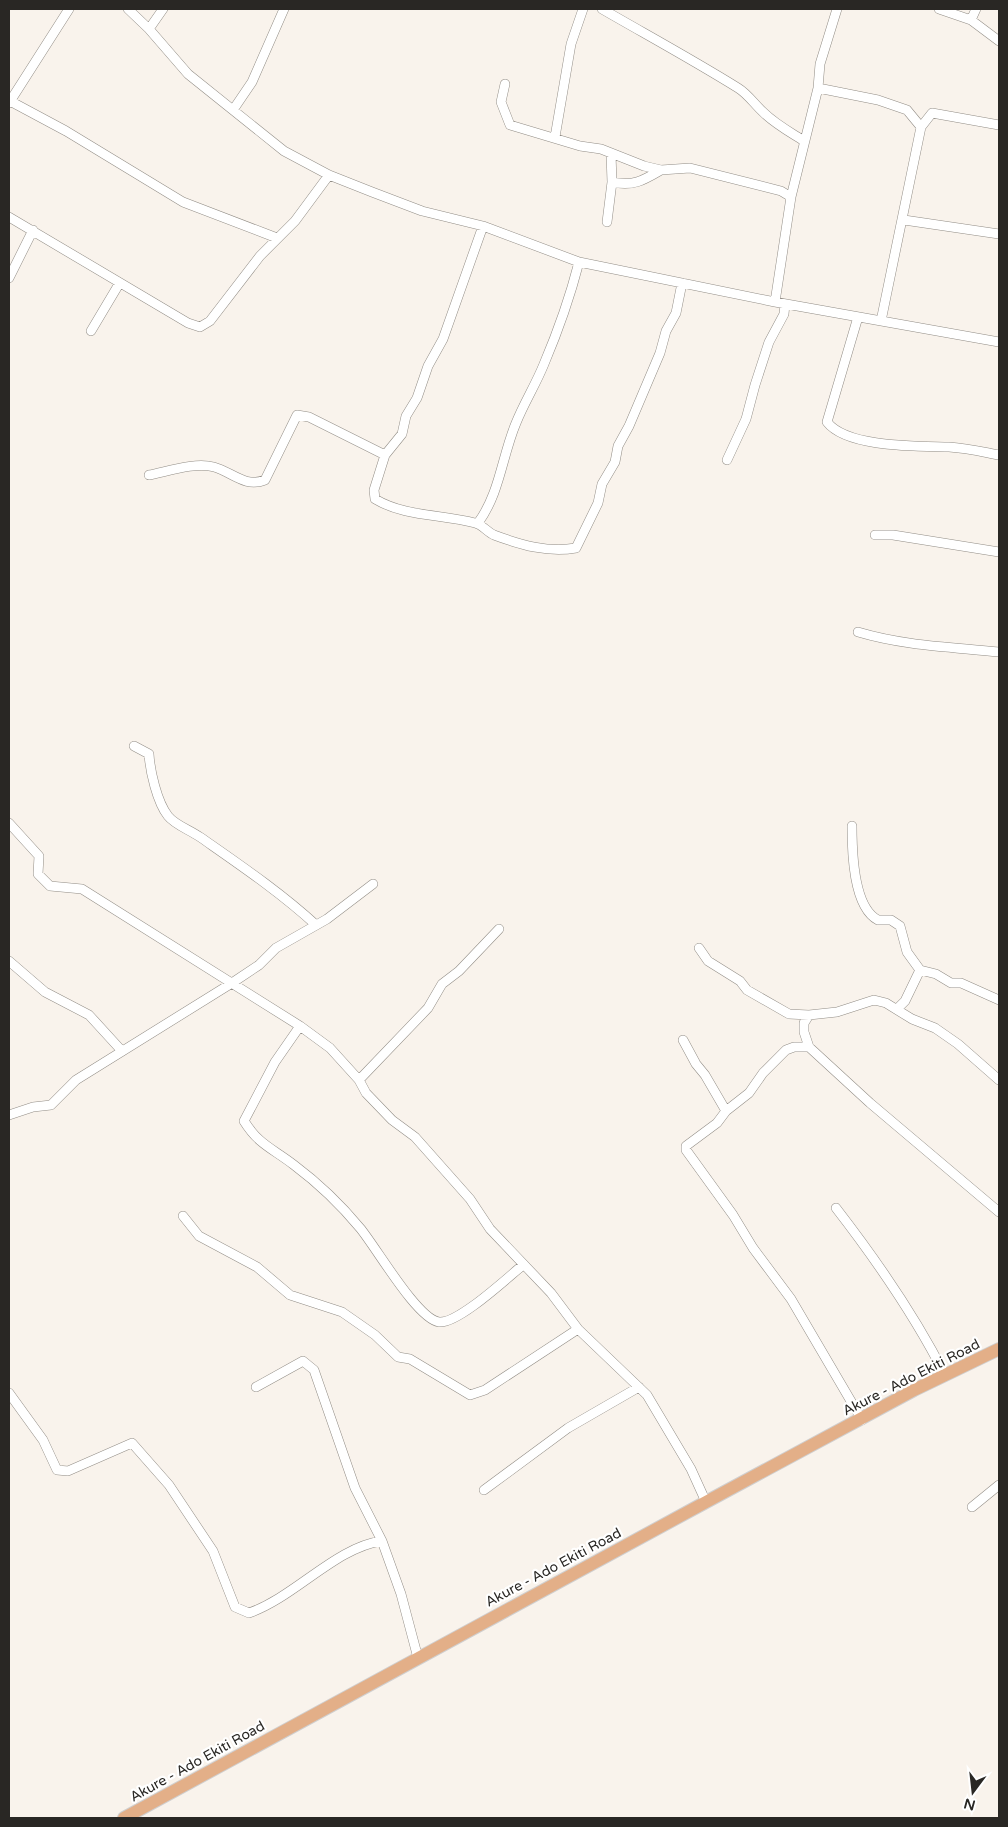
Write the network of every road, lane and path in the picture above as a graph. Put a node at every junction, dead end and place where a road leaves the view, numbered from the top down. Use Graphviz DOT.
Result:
graph roads {
  1 [pos="69,9"];
  2 [pos="128,9"];
  3 [pos="163,9"];
  4 [pos="284,9"];
  5 [pos="583,9"];
  6 [pos="602,9"];
  7 [pos="837,9"];
  8 [pos="939,9"];
  9 [pos="976,9"];
  10 [pos="971,20"];
  11 [pos="149,29"];
  12 [pos="999,41"];
  13 [pos="505,84"];
  14 [pos="818,88"];
  15 [pos="9,102"];
  16 [pos="233,110"];
  17 [pos="999,125"];
  18 [pos="921,126"];
  19 [pos="555,137"];
  20 [pos="804,141"];
  21 [pos="611,154"];
  22 [pos="661,170"];
  23 [pos="329,176"];
  24 [pos="612,182"];
  25 [pos="791,197"];
  26 [pos="9,217"];
  27 [pos="904,220"];
  28 [pos="607,222"];
  29 [pos="483,226"];
  30 [pos="33,230"];
  31 [pos="999,234"];
  32 [pos="278,238"];
  33 [pos="579,262"];
  34 [pos="9,278"];
  35 [pos="682,283"];
  36 [pos="119,284"];
  37 [pos="775,302"];
  38 [pos="785,304"];
  39 [pos="858,317"];
  40 [pos="881,321"];
  41 [pos="92,331"];
  42 [pos="999,342"];
  43 [pos="385,455"];
  44 [pos="999,455"];
  45 [pos="727,460"];
  46 [pos="149,475"];
  47 [pos="478,523"];
  48 [pos="875,535"];
  49 [pos="999,552"];
  50 [pos="858,632"];
  51 [pos="999,651"];
  52 [pos="134,746"];
  53 [pos="9,823"];
  54 [pos="852,826"];
  55 [pos="373,884"];
  56 [pos="316,925"];
  57 [pos="498,929"];
  58 [pos="699,948"];
  59 [pos="9,960"];
  60 [pos="920,970"];
  61 [pos="232,983"];
  62 [pos="999,1000"];
  63 [pos="897,1009"];
  64 [pos="790,1014"];
  65 [pos="809,1016"];
  66 [pos="300,1026"];
  67 [pos="804,1032"];
  68 [pos="683,1040"];
  69 [pos="808,1047"];
  70 [pos="121,1050"];
  71 [pos="359,1080"];
  72 [pos="999,1080"];
  73 [pos="726,1110"];
  74 [pos="9,1115"];
  75 [pos="836,1208"];
  76 [pos="999,1212"];
  77 [pos="183,1216"];
  78 [pos="523,1265"];
  79 [pos="578,1329"];
  80 [pos="999,1349"];
  81 [pos="945,1375"];
  82 [pos="256,1387"];
  83 [pos="639,1387"];
  84 [pos="9,1393"];
  85 [pos="862,1420"];
  86 [pos="999,1485"];
  87 [pos="484,1490"];
  88 [pos="706,1502"];
  89 [pos="972,1507"];
  90 [pos="382,1541"];
  91 [pos="418,1658"];
  92 [pos="124,1818"];
  1 -- 15 [label="street"];
  2 -- 11 [label="street"];
  3 -- 11 [label="street"];
  4 -- 16 [label="street"];
  5 -- 19 [label="street"];
  6 -- 20 [label="street"];
  7 -- 14 [label="street"];
  8 -- 10 [label="street"];
  9 -- 10 [label="street"];
  10 -- 12 [label="street"];
  11 -- 16 [label="street"];
  13 -- 19 [label="street"];
  14 -- 18 [label="street"];
  14 -- 20 [label="street"];
  15 -- 32 [label="street"];
  16 -- 23 [label="street"];
  17 -- 18 [label="street"];
  18 -- 27 [label="street"];
  19 -- 21 [label="street"];
  20 -- 25 [label="street"];
  21 -- 22 [label="street"];
  21 -- 24 [label="street"];
  22 -- 24 [label="street"];
  22 -- 25 [label="street"];
  23 -- 29 [label="street"];
  23 -- 32 [label="street"];
  24 -- 28 [label="street"];
  25 -- 37 [label="street"];
  26 -- 30 [label="street"];
  27 -- 31 [label="street"];
  27 -- 40 [label="street"];
  29 -- 33 [label="street"];
  29 -- 43 [label="street"];
  30 -- 34 [label="street"];
  30 -- 36 [label="street"];
  32 -- 36 [label="street"];
  33 -- 35 [label="street"];
  33 -- 47 [label="street"];
  35 -- 37 [label="street"];
  35 -- 47 [label="street"];
  36 -- 41 [label="street"];
  37 -- 38 [label="street"];
  38 -- 39 [label="street"];
  38 -- 45 [label="street"];
  39 -- 40 [label="street"];
  39 -- 44 [label="street"];
  40 -- 42 [label="street"];
  43 -- 46 [label="street"];
  43 -- 47 [label="street"];
  48 -- 49 [label="street"];
  50 -- 51 [label="street"];
  52 -- 56 [label="street"];
  53 -- 61 [label="street"];
  54 -- 60 [label="street"];
  55 -- 56 [label="street"];
  56 -- 61 [label="street"];
  57 -- 71 [label="street"];
  58 -- 64 [label="street"];
  59 -- 70 [label="street"];
  60 -- 62 [label="street"];
  60 -- 63 [label="street"];
  61 -- 66 [label="street"];
  61 -- 70 [label="street"];
  63 -- 65 [label="street"];
  63 -- 72 [label="street"];
  64 -- 65 [label="street"];
  64 -- 67 [label="street"];
  65 -- 67 [label="street"];
  66 -- 71 [label="street"];
  66 -- 78 [label="street"];
  67 -- 69 [label="street"];
  68 -- 73 [label="street"];
  69 -- 73 [label="street"];
  69 -- 76 [label="street"];
  70 -- 74 [label="street"];
  71 -- 78 [label="street"];
  73 -- 85 [label="street"];
  75 -- 81 [label="street"];
  77 -- 79 [label="street"];
  78 -- 79 [label="street"];
  79 -- 83 [label="street"];
  80 -- 81 [label="main road, Akure - Ado Ekiti Road"];
  81 -- 85 [label="main road, Akure - Ado Ekiti Road"];
  82 -- 90 [label="street"];
  83 -- 87 [label="street"];
  83 -- 88 [label="street"];
  84 -- 90 [label="street"];
  85 -- 88 [label="main road, Akure - Ado Ekiti Road"];
  86 -- 89 [label="street"];
  88 -- 91 [label="main road, Akure - Ado Ekiti Road"];
  90 -- 91 [label="street"];
  91 -- 92 [label="main road, Akure - Ado Ekiti Road"];
}
